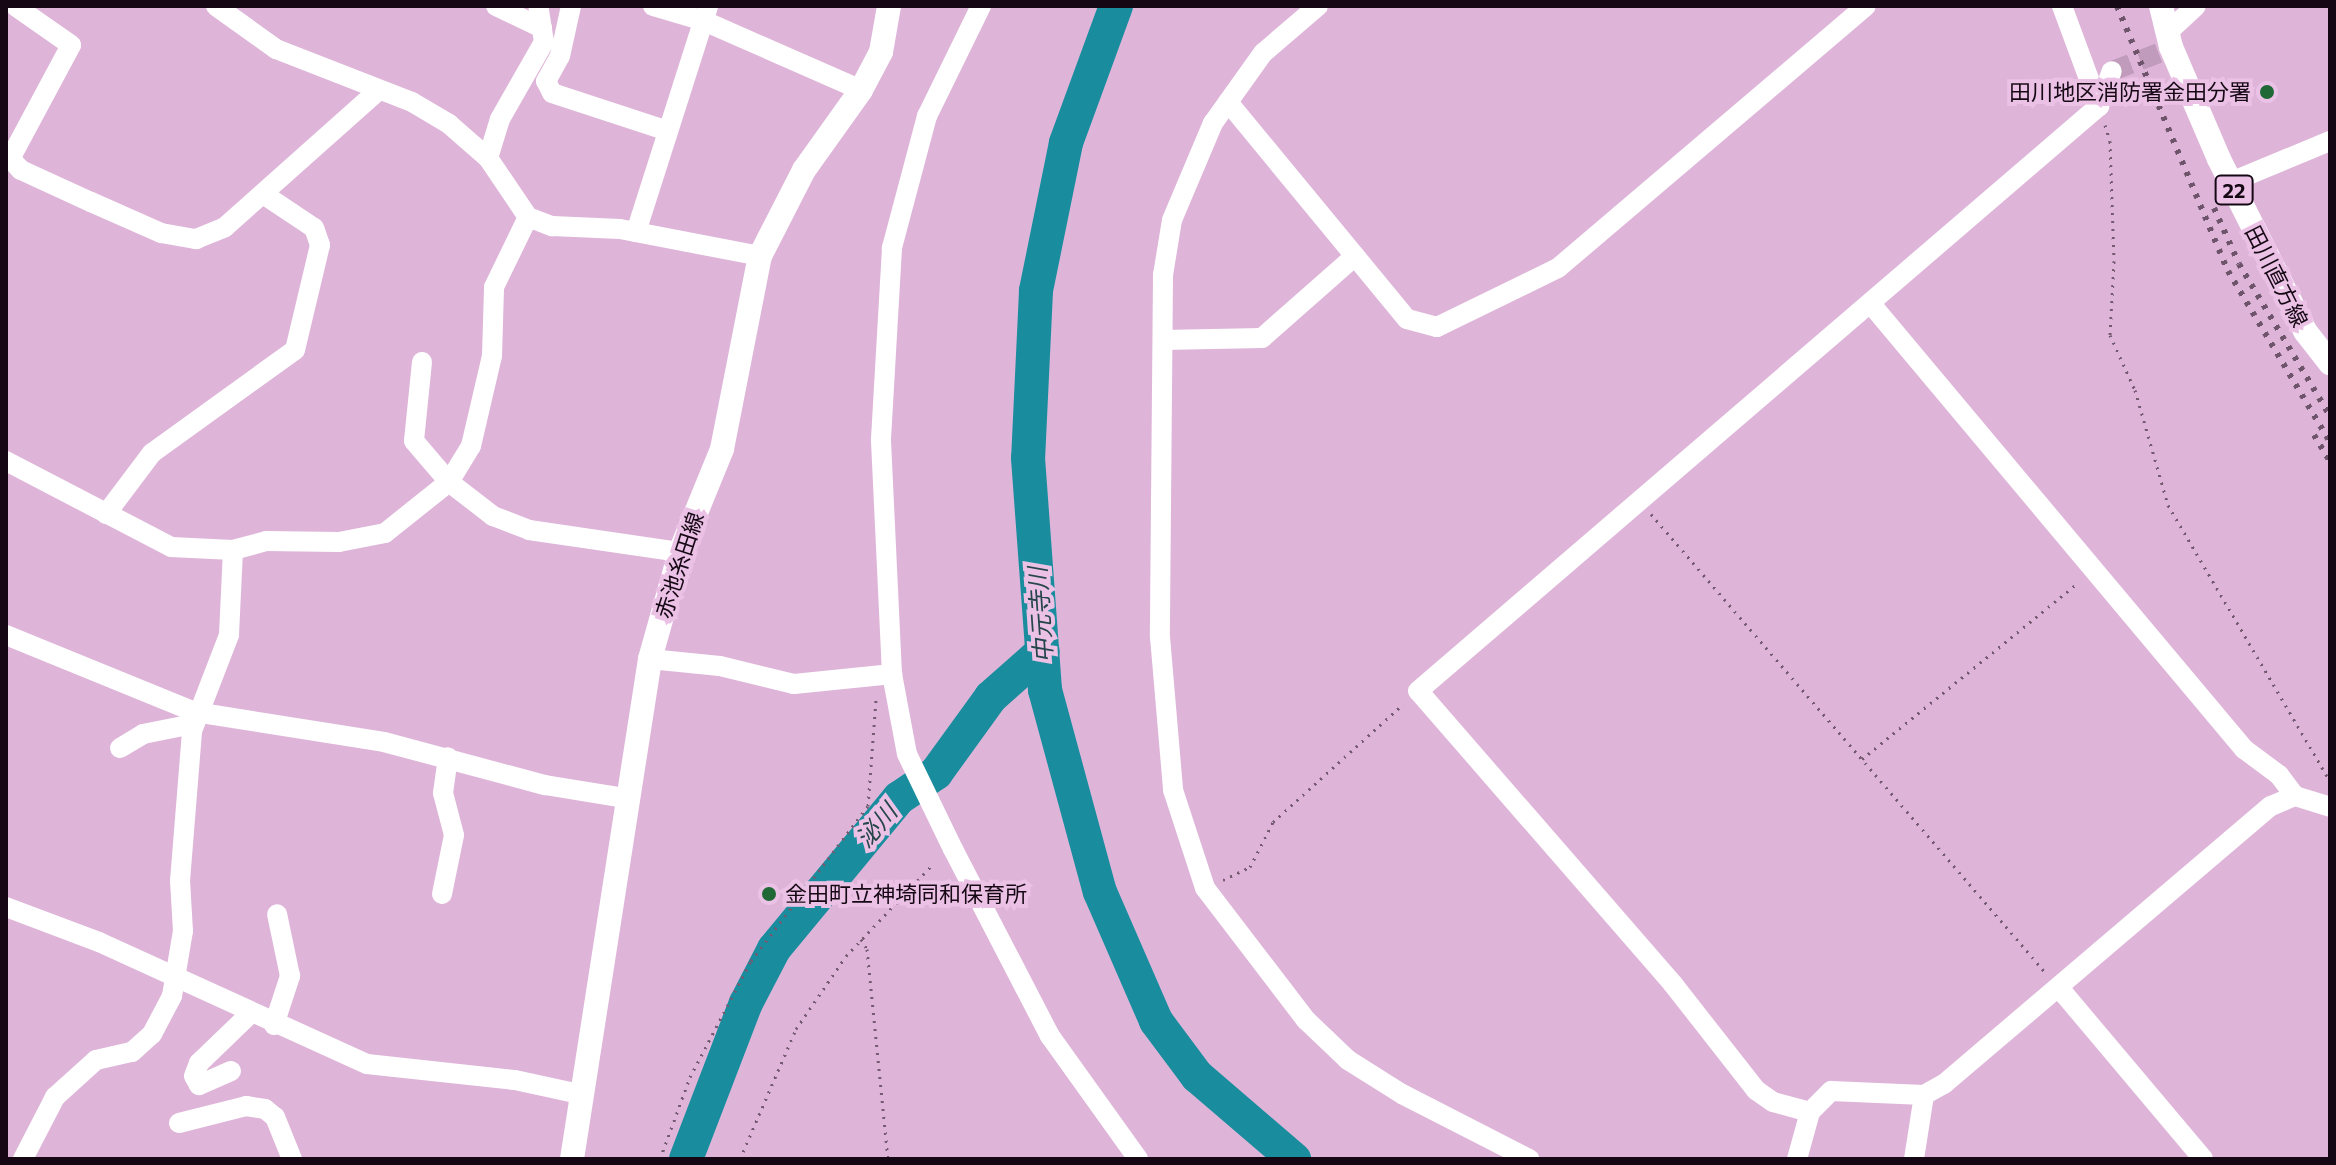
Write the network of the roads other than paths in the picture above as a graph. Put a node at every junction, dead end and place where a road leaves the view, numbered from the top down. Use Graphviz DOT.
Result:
graph roads {
  1 [pos="15,6"];
  2 [pos="216,6"];
  3 [pos="496,6"];
  4 [pos="538,6"];
  5 [pos="571,6"];
  6 [pos="653,6"];
  7 [pos="889,6"];
  8 [pos="981,6"];
  9 [pos="1318,6"];
  10 [pos="1866,6"];
  11 [pos="2062,6"];
  12 [pos="2161,6"];
  13 [pos="2196,6"];
  14 [pos="706,14"];
  15 [pos="542,28"];
  16 [pos="2166,44"];
  17 [pos="2112,71"];
  18 [pos="379,90"];
  19 [pos="861,90"];
  20 [pos="1228,102"];
  21 [pos="2099,106"];
  22 [pos="668,131"];
  23 [pos="2330,141"];
  24 [pos="8,156"];
  25 [pos="488,158"];
  26 [pos="2231,182"];
  27 [pos="268,190"];
  28 [pos="528,217"];
  29 [pos="331,226"];
  30 [pos="636,232"];
  31 [pos="760,256"];
  32 [pos="1355,256"];
  33 [pos="1871,304"];
  34 [pos="1163,340"];
  35 [pos="422,362"];
  36 [pos="2330,363"];
  37 [pos="6,461"];
  38 [pos="449,482"];
  39 [pos="106,514"];
  40 [pos="233,550"];
  41 [pos="680,552"];
  42 [pos="6,635"];
  43 [pos="650,659"];
  44 [pos="885,675"];
  45 [pos="194,718"];
  46 [pos="120,748"];
  47 [pos="448,757"];
  48 [pos="2295,796"];
  49 [pos="624,798"];
  50 [pos="2330,807"];
  51 [pos="442,894"];
  52 [pos="6,907"];
  53 [pos="277,914"];
  54 [pos="176,980"];
  55 [pos="2060,989"];
  56 [pos="250,1014"];
  57 [pos="274,1025"];
  58 [pos="231,1071"];
  59 [pos="580,1094"];
  60 [pos="1924,1095"];
  61 [pos="1810,1112"];
  62 [pos="179,1123"];
  63 [pos="23,1159"];
  64 [pos="292,1159"];
  65 [pos="572,1159"];
  66 [pos="1138,1159"];
  67 [pos="1529,1159"];
  68 [pos="1797,1159"];
  69 [pos="1914,1159"];
  70 [pos="2203,1159"];
  1 -- 24 [label="street"];
  2 -- 18 [label="street"];
  3 -- 15 [label="street"];
  4 -- 15 [label="street"];
  5 -- 22 [label="street"];
  6 -- 14 [label="street"];
  7 -- 19 [label="main road, 赤池糸田線"];
  8 -- 44 [label="street"];
  9 -- 20 [label="street"];
  10 -- 32 [label="street"];
  11 -- 21 [label="street"];
  12 -- 16 [label="main road, 田川直方線 / 22"];
  13 -- 16 [label="street"];
  14 -- 19 [label="street"];
  14 -- 22 [label="street"];
  15 -- 25 [label="street"];
  16 -- 26 [label="main road, 田川直方線 / 22"];
  17 -- 21 [label="street"];
  18 -- 25 [label="street"];
  18 -- 27 [label="street"];
  19 -- 31 [label="main road, 赤池糸田線"];
  20 -- 32 [label="street"];
  20 -- 34 [label="street"];
  21 -- 33 [label="street"];
  22 -- 30 [label="street"];
  23 -- 26 [label="street"];
  24 -- 27 [label="street"];
  25 -- 28 [label="street"];
  26 -- 36 [label="main road, 田川直方線 / 22"];
  27 -- 29 [label="street"];
  27 -- 39 [label="street"];
  28 -- 30 [label="street"];
  28 -- 38 [label="street"];
  30 -- 31 [label="street"];
  31 -- 41 [label="main road, 赤池糸田線"];
  32 -- 34 [label="street"];
  33 -- 48 [label="street"];
  33 -- 61 [label="street"];
  34 -- 67 [label="street"];
  35 -- 38 [label="street"];
  37 -- 39 [label="street"];
  38 -- 40 [label="street"];
  38 -- 41 [label="street"];
  39 -- 40 [label="street"];
  40 -- 45 [label="street"];
  41 -- 43 [label="main road, 赤池糸田線"];
  42 -- 45 [label="street"];
  43 -- 44 [label="street"];
  43 -- 49 [label="main road, 赤池糸田線"];
  44 -- 66 [label="street"];
  45 -- 46 [label="street"];
  45 -- 47 [label="street"];
  45 -- 54 [label="street"];
  47 -- 49 [label="street"];
  47 -- 51 [label="street"];
  48 -- 50 [label="street"];
  48 -- 55 [label="street"];
  49 -- 59 [label="main road, 赤池糸田線"];
  52 -- 54 [label="street"];
  53 -- 57 [label="street"];
  54 -- 56 [label="street"];
  54 -- 63 [label="street"];
  55 -- 60 [label="street"];
  55 -- 70 [label="street"];
  56 -- 57 [label="street"];
  56 -- 58 [label="street"];
  57 -- 59 [label="street"];
  59 -- 65 [label="main road, 赤池糸田線"];
  60 -- 61 [label="street"];
  60 -- 69 [label="street"];
  61 -- 68 [label="street"];
  62 -- 64 [label="street"];
}
